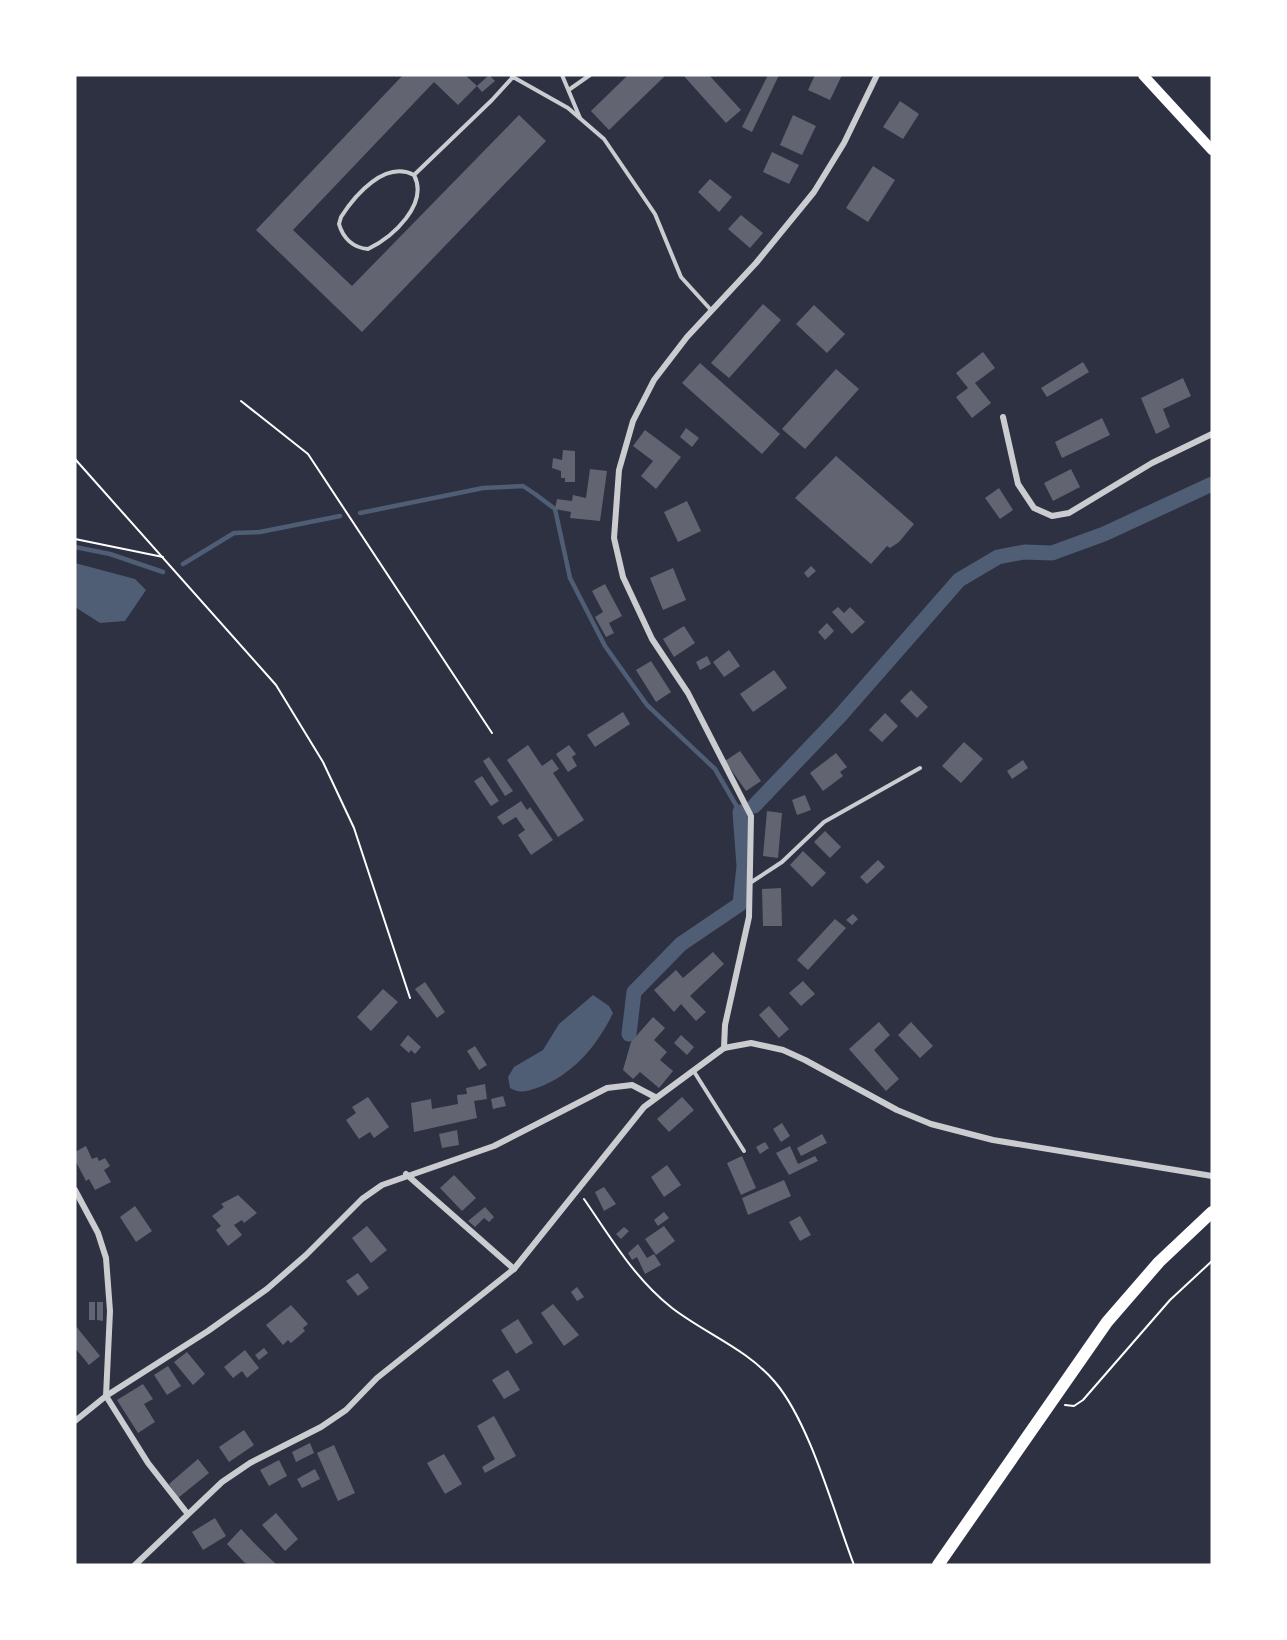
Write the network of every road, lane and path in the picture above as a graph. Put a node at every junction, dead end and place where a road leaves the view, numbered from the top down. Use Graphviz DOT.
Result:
graph roads {
  1 [pos="562,75"];
  2 [pos="590,75"];
  3 [pos="877,75"];
  4 [pos="1143,75"];
  5 [pos="513,76"];
  6 [pos="570,89"];
  7 [pos="580,118"];
  8 [pos="1212,150"];
  9 [pos="414,175"];
  10 [pos="712,310"];
  11 [pos="241,401"];
  12 [pos="1003,417"];
  13 [pos="1212,434"];
  14 [pos="75,459"];
  15 [pos="75,539"];
  16 [pos="163,557"];
  17 [pos="492,733"];
  18 [pos="920,768"];
  19 [pos="750,883"];
  20 [pos="410,999"];
  21 [pos="724,1048"];
  22 [pos="692,1069"];
  23 [pos="655,1097"];
  24 [pos="744,1150"];
  25 [pos="406,1174"];
  26 [pos="1212,1176"];
  27 [pos="75,1190"];
  28 [pos="578,1191"];
  29 [pos="1212,1212"];
  30 [pos="1212,1261"];
  31 [pos="514,1269"];
  32 [pos="106,1396"];
  33 [pos="1053,1398"];
  34 [pos="75,1421"];
  35 [pos="187,1513"];
  36 [pos="135,1565"];
  37 [pos="854,1565"];
  38 [pos="938,1565"];
  1 -- 6 [label="lane"];
  2 -- 6 [label="lane"];
  3 -- 10 [label="street"];
  4 -- 8 [label="main road"];
  5 -- 7 [label="lane"];
  5 -- 9 [label="lane"];
  6 -- 7 [label="lane"];
  7 -- 10 [label="lane"];
  9 -- 9 [label="lane"];
  10 -- 19 [label="street"];
  11 -- 17 [label="path"];
  12 -- 13 [label="street"];
  14 -- 16 [label="path"];
  15 -- 16 [label="path"];
  16 -- 20 [label="path"];
  18 -- 19 [label="lane"];
  19 -- 21 [label="street"];
  21 -- 22 [label="street"];
  21 -- 26 [label="street"];
  22 -- 23 [label="street"];
  22 -- 24 [label="lane"];
  23 -- 25 [label="street"];
  23 -- 28 [label="street"];
  25 -- 31 [label="street"];
  25 -- 32 [label="street"];
  27 -- 32 [label="street"];
  28 -- 31 [label="street"];
  28 -- 37 [label="path"];
  29 -- 33 [label="main road"];
  30 -- 33 [label="path"];
  31 -- 35 [label="street"];
  32 -- 34 [label="street"];
  32 -- 35 [label="street"];
  33 -- 38 [label="main road"];
  35 -- 36 [label="street"];
}
